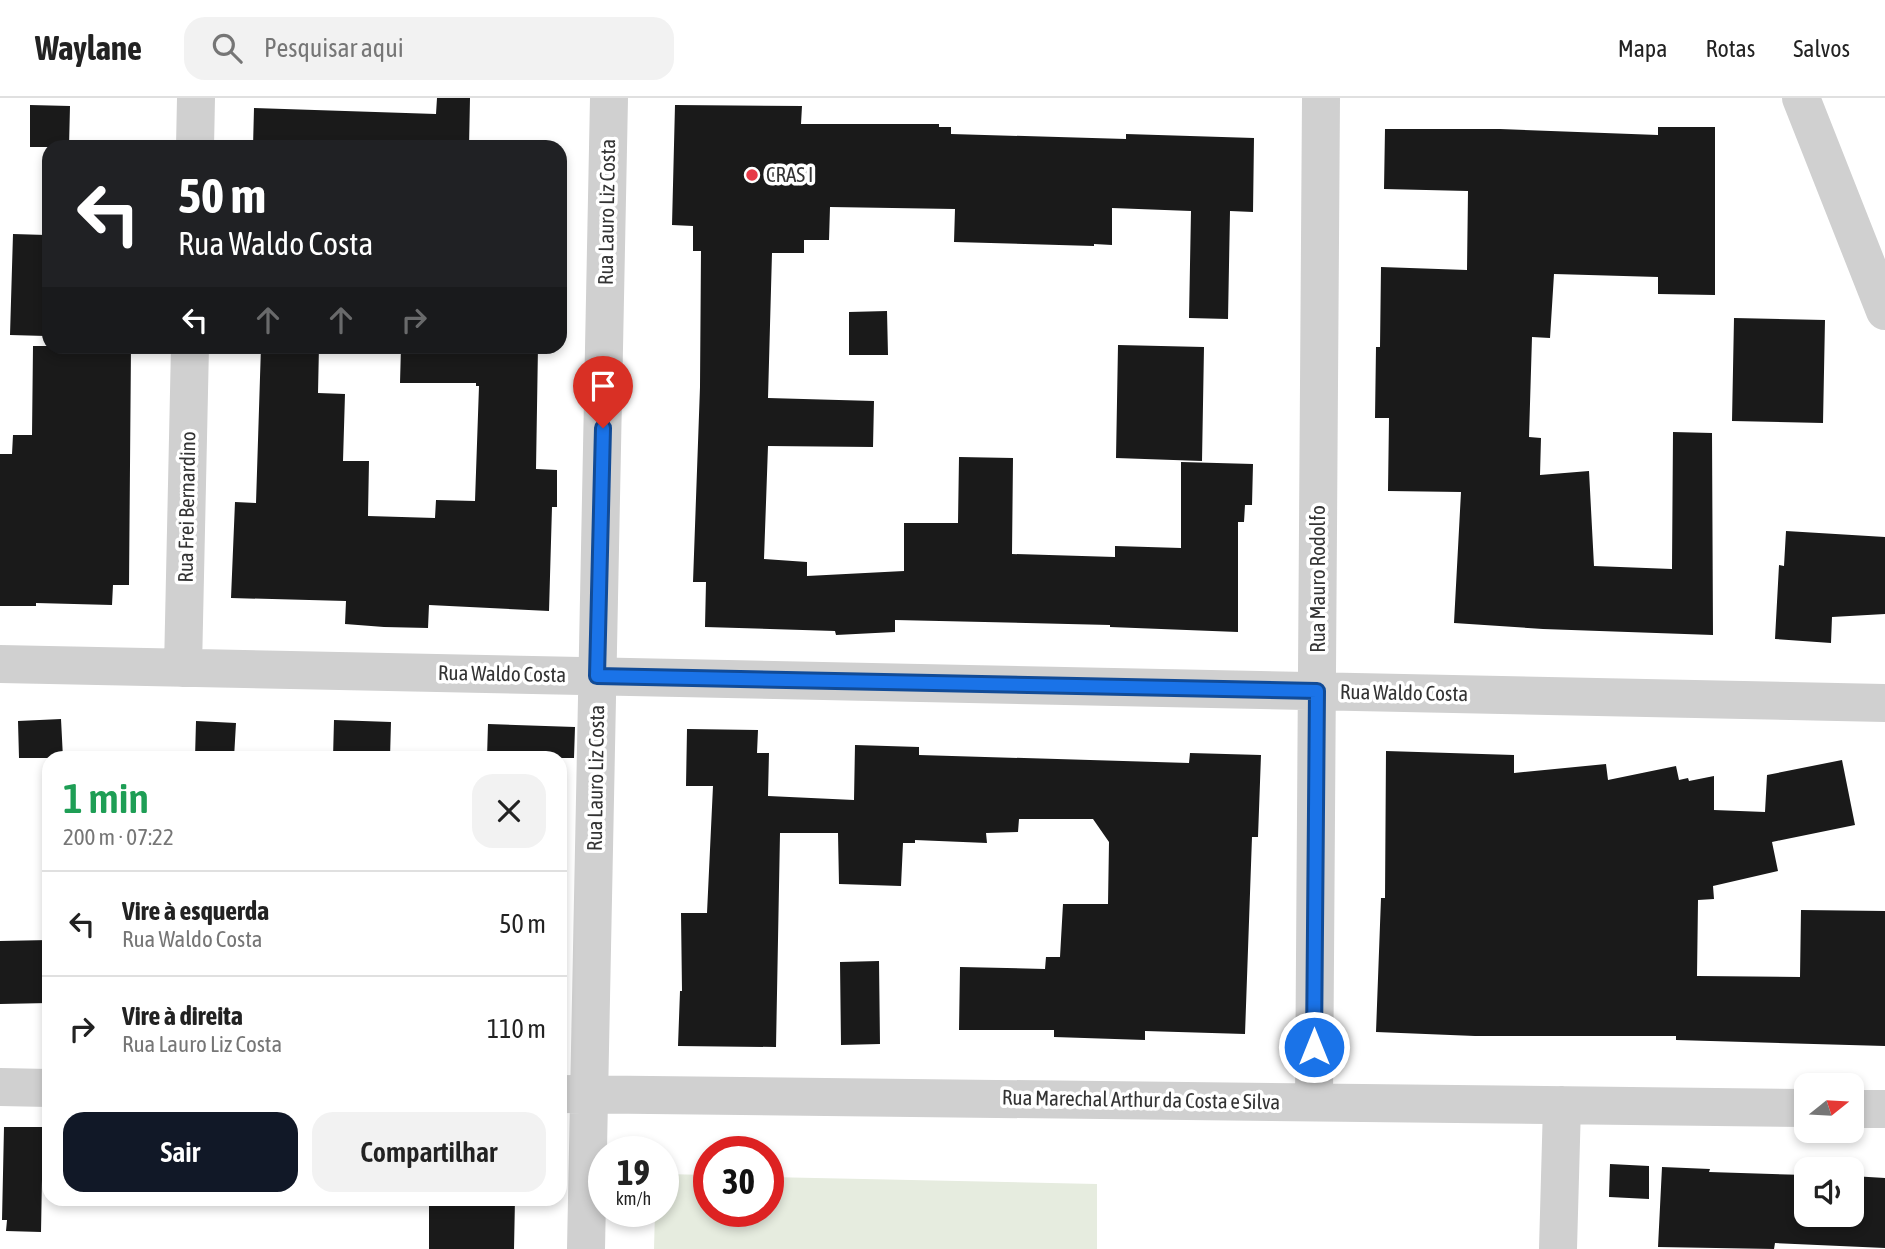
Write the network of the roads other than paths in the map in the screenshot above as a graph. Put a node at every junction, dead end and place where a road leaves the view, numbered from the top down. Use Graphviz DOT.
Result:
graph roads {
  1 [pos="196,98"];
  2 [pos="609,98"];
  3 [pos="1321,98"];
  4 [pos="1801,98"];
  5 [pos="195,140"];
  6 [pos="1885,311"];
  7 [pos="190,354"];
  8 [pos="0,664"];
  9 [pos="183,668"];
  10 [pos="597,676"];
  11 [pos="1317,691"];
  12 [pos="1885,703"];
  13 [pos="0,1087"];
  14 [pos="42,1088"];
  15 [pos="575,1094"];
  16 [pos="1314,1102"];
  17 [pos="1562,1105"];
  18 [pos="1794,1108"];
  19 [pos="1864,1109"];
  20 [pos="1885,1109"];
  21 [pos="586,1249"];
  22 [pos="1558,1249"];
  1 -- 5 [label="street"];
  2 -- 10 [label="street, Rua Lauro Liz Costa"];
  3 -- 11 [label="street, Rua Mauro Rodolfo"];
  4 -- 6 [label="street"];
  7 -- 9 [label="street, Rua Frei Bernardino"];
  8 -- 9 [label="street, Rua Waldo Costa"];
  9 -- 10 [label="street, Rua Waldo Costa"];
  10 -- 11 [label="street, Rua Waldo Costa"];
  10 -- 15 [label="street, Rua Lauro Liz Costa"];
  11 -- 12 [label="street, Rua Waldo Costa"];
  11 -- 16 [label="street, Rua Mauro Rodolfo"];
  13 -- 14 [label="street"];
  15 -- 16 [label="street, Rua Marechal Arthur da Costa e Silva"];
  15 -- 21 [label="street, Rua Lauro Liz Costa"];
  16 -- 17 [label="street, Rua Marechal Arthur da Costa e Silva"];
  17 -- 18 [label="street, Rua Marechal Arthur da Costa e Silva"];
  17 -- 22 [label="street"];
  19 -- 20 [label="street"];
}
